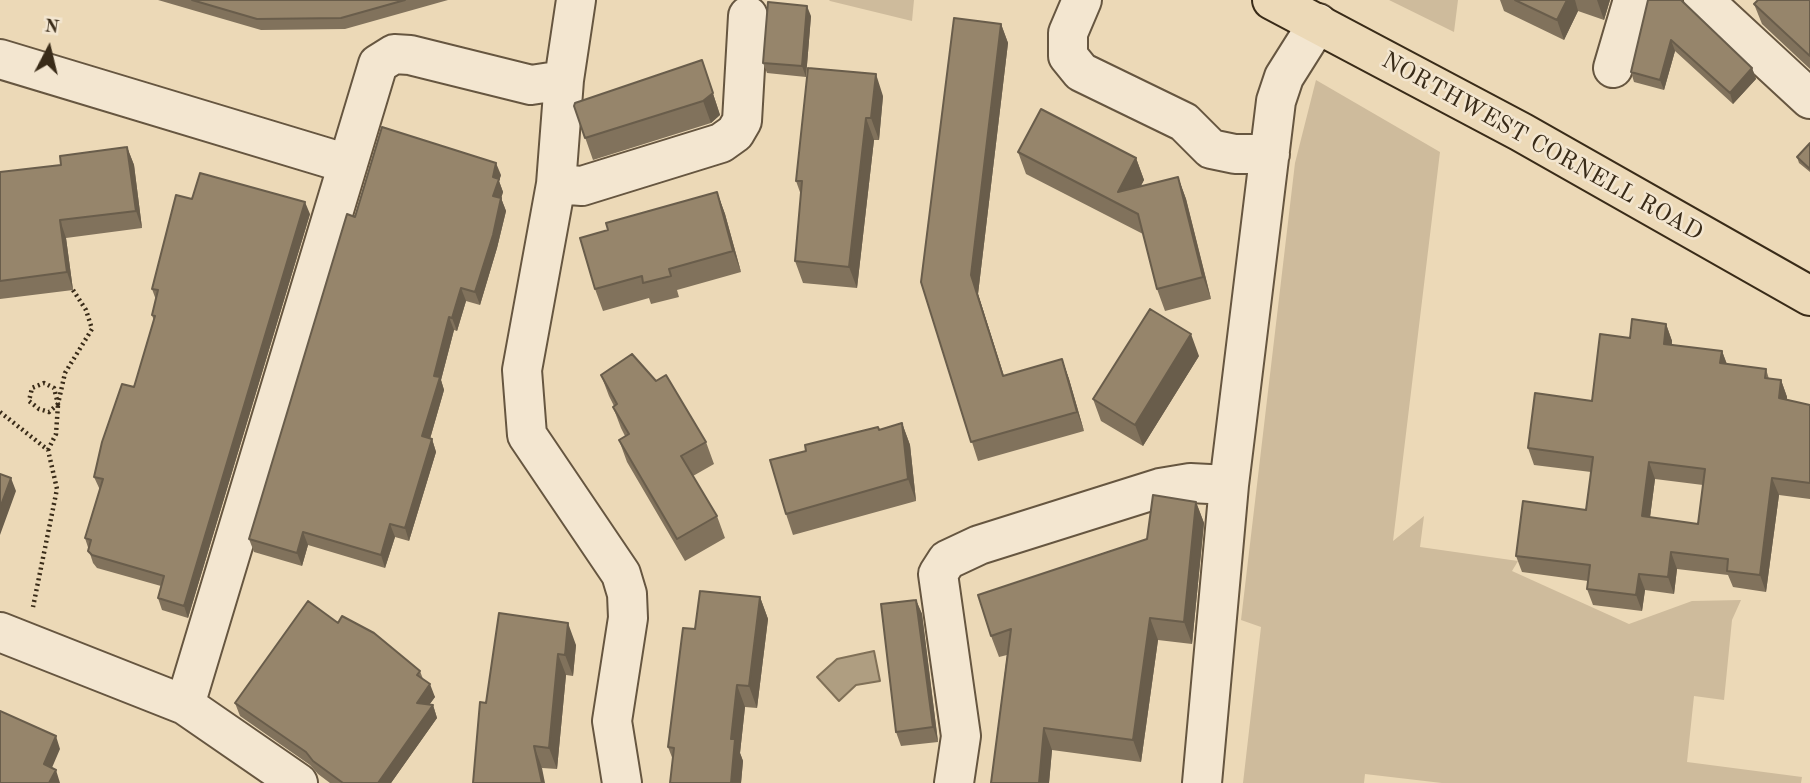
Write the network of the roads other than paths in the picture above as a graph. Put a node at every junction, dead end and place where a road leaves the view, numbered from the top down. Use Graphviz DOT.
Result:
graph roads {
  1 [pos="576,0"];
  2 [pos="1082,0"];
  3 [pos="1272,0"];
  4 [pos="1633,0"];
  5 [pos="1703,0"];
  6 [pos="748,16"];
  7 [pos="1318,23"];
  8 [pos="0,59"];
  9 [pos="1613,68"];
  10 [pos="564,80"];
  11 [pos="1810,99"];
  12 [pos="1270,154"];
  13 [pos="348,164"];
  14 [pos="556,184"];
  15 [pos="1810,296"];
  16 [pos="1229,485"];
  17 [pos="11,637"];
  18 [pos="185,705"];
  19 [pos="298,783"];
  20 [pos="622,783"];
  21 [pos="954,783"];
  22 [pos="1202,783"];
  1 -- 10 [label="lane"];
  2 -- 12 [label="lane"];
  3 -- 7 [label="main road, NORTHWEST CORNELL ROAD"];
  4 -- 9 [label="lane"];
  5 -- 11 [label="lane"];
  6 -- 14 [label="lane"];
  7 -- 12 [label="lane"];
  7 -- 15 [label="main road, NORTHWEST CORNELL ROAD"];
  8 -- 13 [label="lane"];
  10 -- 13 [label="lane"];
  10 -- 14 [label="lane"];
  12 -- 16 [label="lane"];
  13 -- 18 [label="lane"];
  14 -- 20 [label="lane"];
  16 -- 21 [label="lane"];
  16 -- 22 [label="lane"];
  17 -- 18 [label="lane"];
  18 -- 19 [label="lane"];
}
